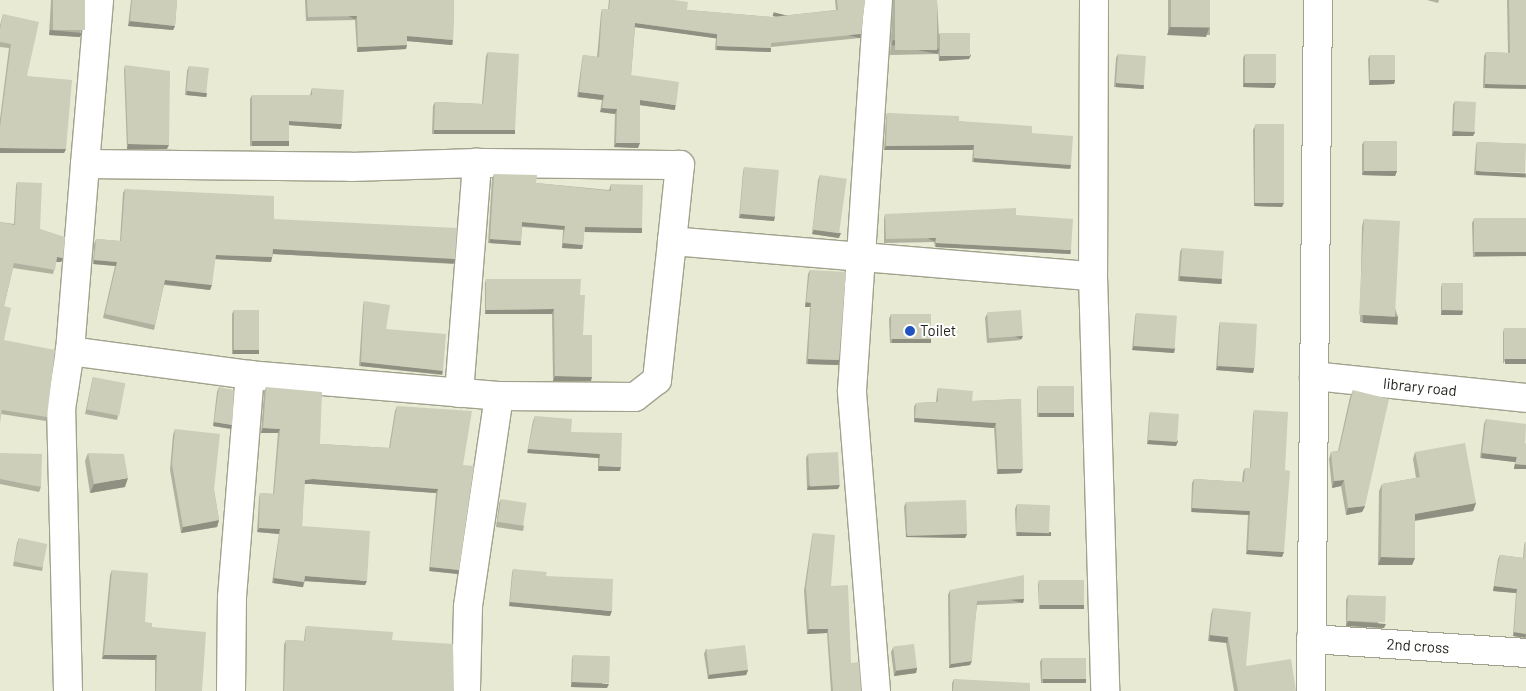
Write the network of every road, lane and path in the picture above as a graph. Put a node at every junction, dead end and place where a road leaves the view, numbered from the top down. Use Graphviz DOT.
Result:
graph roads {
  1 [pos="99,0"];
  2 [pos="878,0"];
  3 [pos="1094,0"];
  4 [pos="1318,0"];
  5 [pos="477,163"];
  6 [pos="85,164"];
  7 [pos="672,241"];
  8 [pos="862,260"];
  9 [pos="1093,276"];
  10 [pos="70,352"];
  11 [pos="250,375"];
  12 [pos="1314,376"];
  13 [pos="459,393"];
  14 [pos="499,396"];
  15 [pos="1526,398"];
  16 [pos="1311,639"];
  17 [pos="1526,653"];
  18 [pos="68,691"];
  19 [pos="231,691"];
  20 [pos="466,691"];
  21 [pos="876,691"];
  22 [pos="1105,691"];
  23 [pos="1312,691"];
  1 -- 6 [label="street"];
  2 -- 8 [label="street"];
  3 -- 9 [label="street"];
  4 -- 12 [label="street"];
  5 -- 6 [label="street"];
  5 -- 7 [label="street"];
  5 -- 13 [label="street"];
  6 -- 10 [label="street"];
  7 -- 8 [label="street"];
  7 -- 14 [label="street"];
  8 -- 9 [label="street"];
  8 -- 21 [label="street"];
  9 -- 22 [label="street"];
  10 -- 11 [label="street"];
  10 -- 18 [label="street"];
  11 -- 13 [label="street"];
  11 -- 19 [label="street"];
  12 -- 15 [label="street, library road"];
  12 -- 16 [label="street"];
  13 -- 14 [label="street"];
  14 -- 20 [label="street"];
  16 -- 17 [label="street, 2nd cross"];
  16 -- 23 [label="street"];
}
